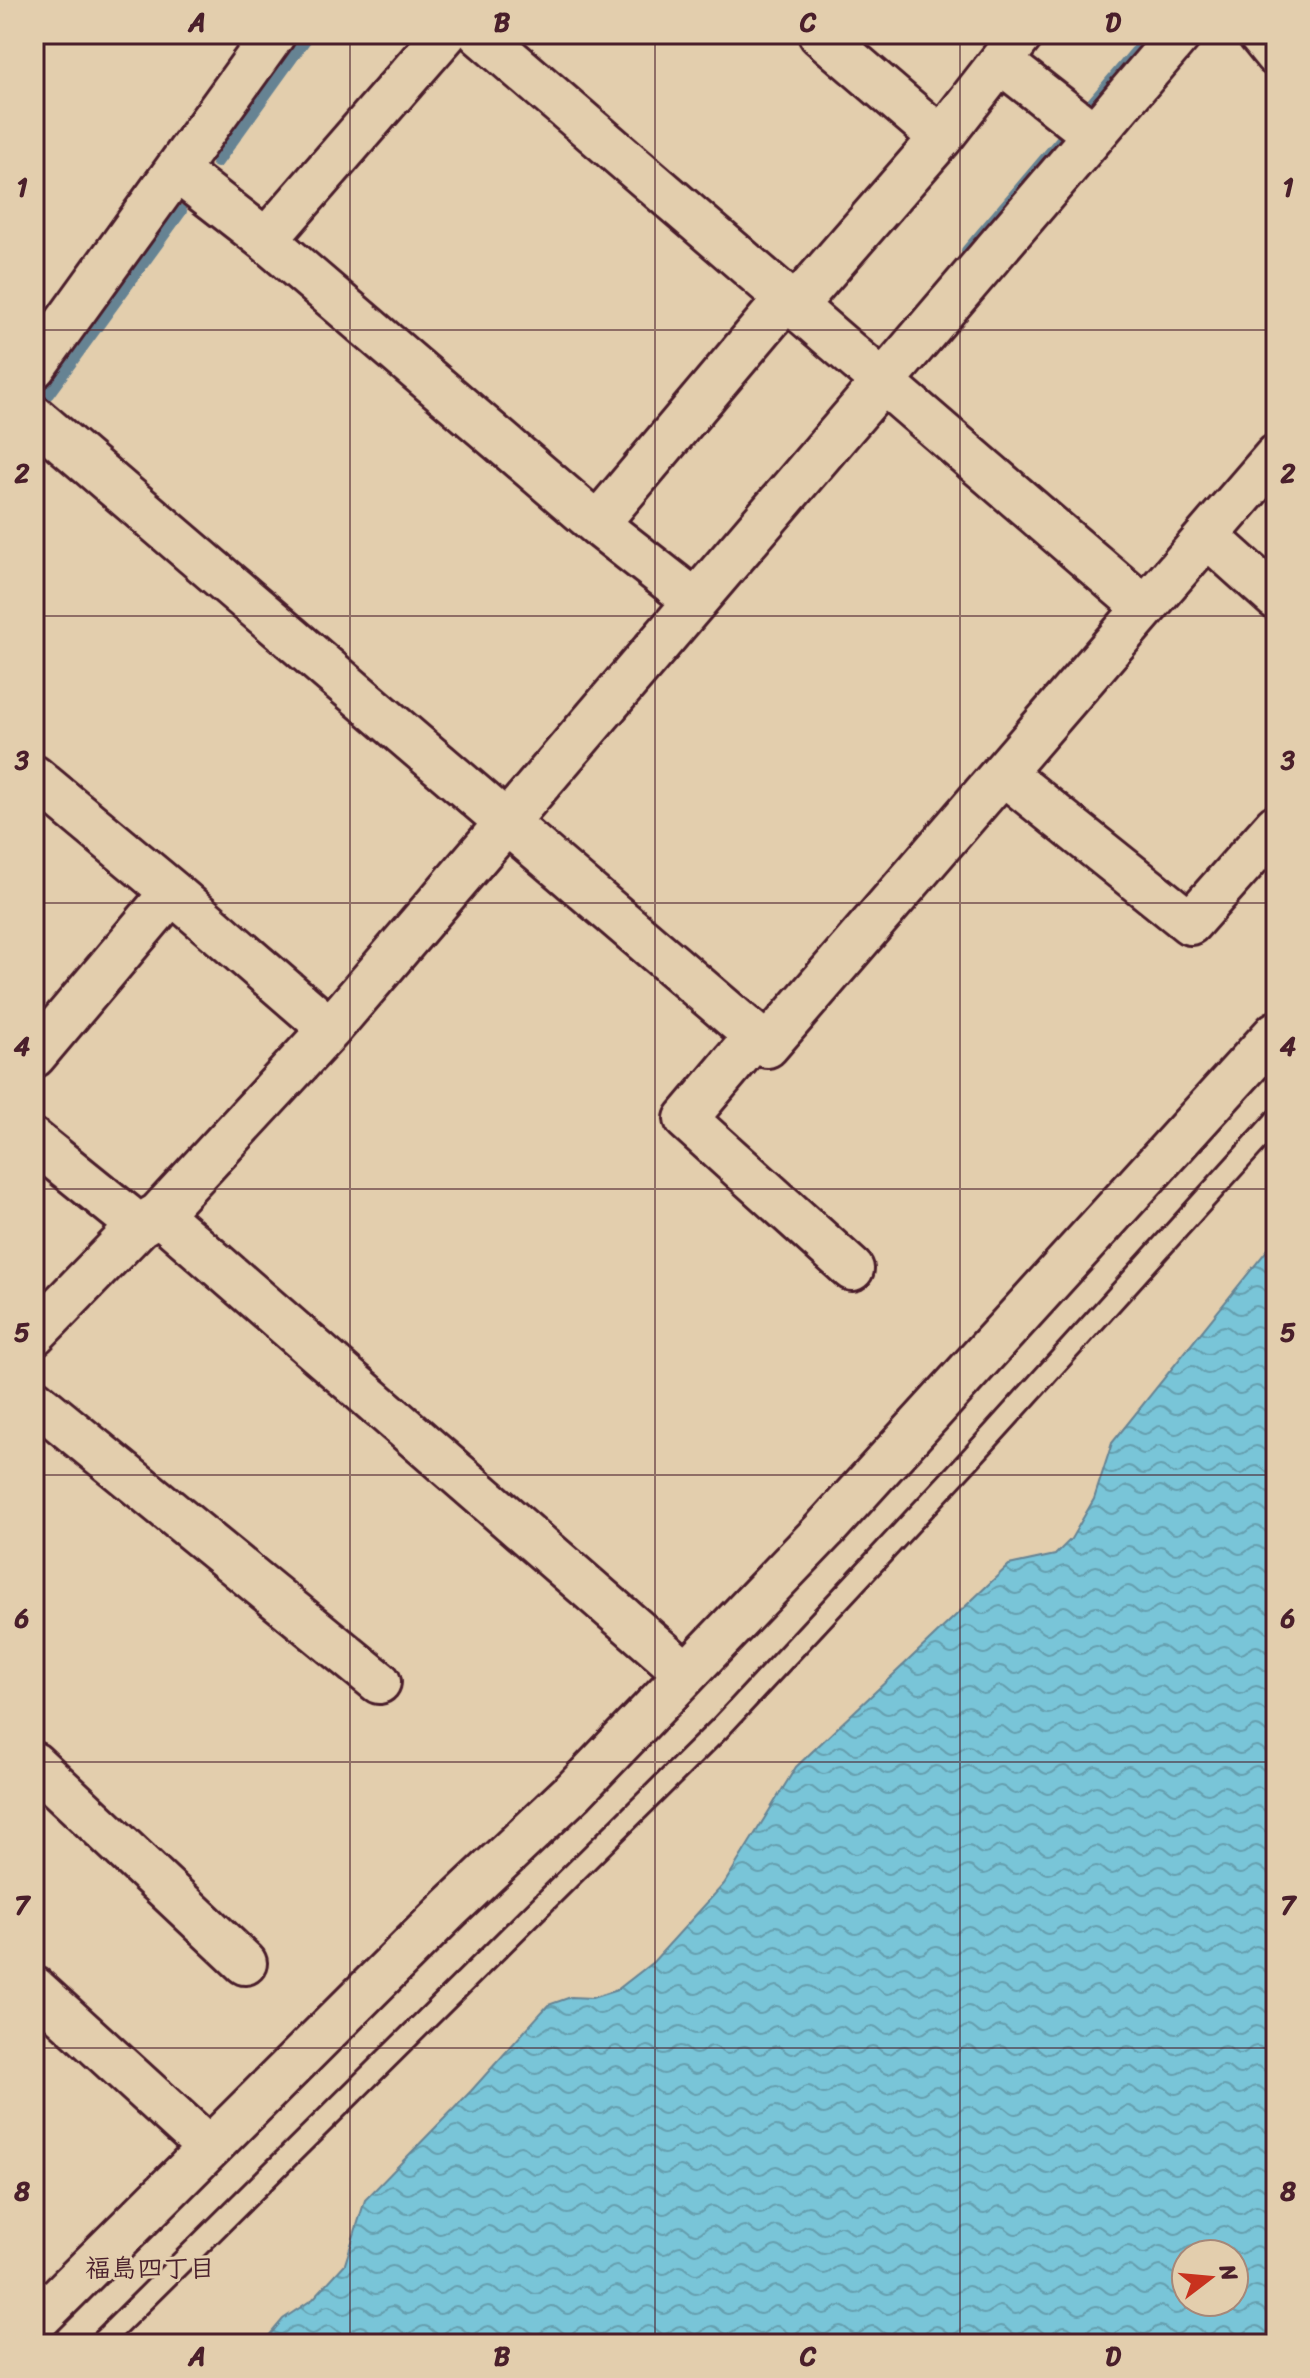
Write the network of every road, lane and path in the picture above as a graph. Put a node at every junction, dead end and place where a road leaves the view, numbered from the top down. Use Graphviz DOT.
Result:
graph roads {
  1 [pos="274,34"];
  2 [pos="445,34"];
  3 [pos="480,34"];
  4 [pos="820,34"];
  5 [pos="1180,34"];
  6 [pos="1259,34"];
  7 [pos="1011,48"];
  8 [pos="1276,55"];
  9 [pos="1081,124"];
  10 [pos="941,138"];
  11 [pos="176,170"];
  12 [pos="266,240"];
  13 [pos="791,302"];
  14 [pos="38,352"];
  15 [pos="872,372"];
  16 [pos="34,417"];
  17 [pos="1276,456"];
  18 [pos="597,524"];
  19 [pos="1207,536"];
  20 [pos="683,592"];
  21 [pos="1276,598"];
  22 [pos="1145,608"];
  23 [pos="1003,773"];
  24 [pos="34,777"];
  25 [pos="496,812"];
  26 [pos="1276,826"];
  27 [pos="172,892"];
  28 [pos="319,1020"];
  29 [pos="1276,1033"];
  30 [pos="756,1036"];
  31 [pos="34,1056"];
  32 [pos="1276,1120"];
  33 [pos="34,1141"];
  34 [pos="149,1220"];
  35 [pos="852,1269"];
  36 [pos="34,1334"];
  37 [pos="34,1400"];
  38 [pos="686,1673"];
  39 [pos="379,1682"];
  40 [pos="34,1764"];
  41 [pos="245,1963"];
  42 [pos="34,1988"];
  43 [pos="209,2148"];
  44 [pos="34,2323"];
  45 [pos="99,2344"];
  1 -- 11 [label="street"];
  2 -- 12 [label="street"];
  3 -- 13 [label="street"];
  4 -- 10 [label="street"];
  5 -- 9 [label="street"];
  6 -- 8 [label="street"];
  7 -- 9 [label="street"];
  7 -- 10 [label="street"];
  9 -- 15 [label="street"];
  10 -- 13 [label="street"];
  11 -- 12 [label="street"];
  11 -- 14 [label="street"];
  12 -- 18 [label="street"];
  13 -- 15 [label="street"];
  13 -- 18 [label="street"];
  15 -- 20 [label="street"];
  15 -- 22 [label="street"];
  16 -- 25 [label="street"];
  17 -- 19 [label="street"];
  18 -- 20 [label="street"];
  19 -- 21 [label="street"];
  19 -- 22 [label="street"];
  20 -- 25 [label="street"];
  22 -- 23 [label="street"];
  23 -- 26 [label="street"];
  23 -- 30 [label="street"];
  24 -- 27 [label="street"];
  25 -- 28 [label="street"];
  25 -- 30 [label="street"];
  27 -- 28 [label="street"];
  27 -- 31 [label="street"];
  28 -- 34 [label="street"];
  29 -- 38 [label="street"];
  30 -- 35 [label="street"];
  32 -- 45 [label="lane"];
  33 -- 34 [label="street"];
  34 -- 36 [label="street"];
  34 -- 38 [label="street"];
  37 -- 39 [label="street"];
  38 -- 43 [label="street"];
  40 -- 41 [label="street"];
  42 -- 43 [label="street"];
  43 -- 44 [label="street"];
}
